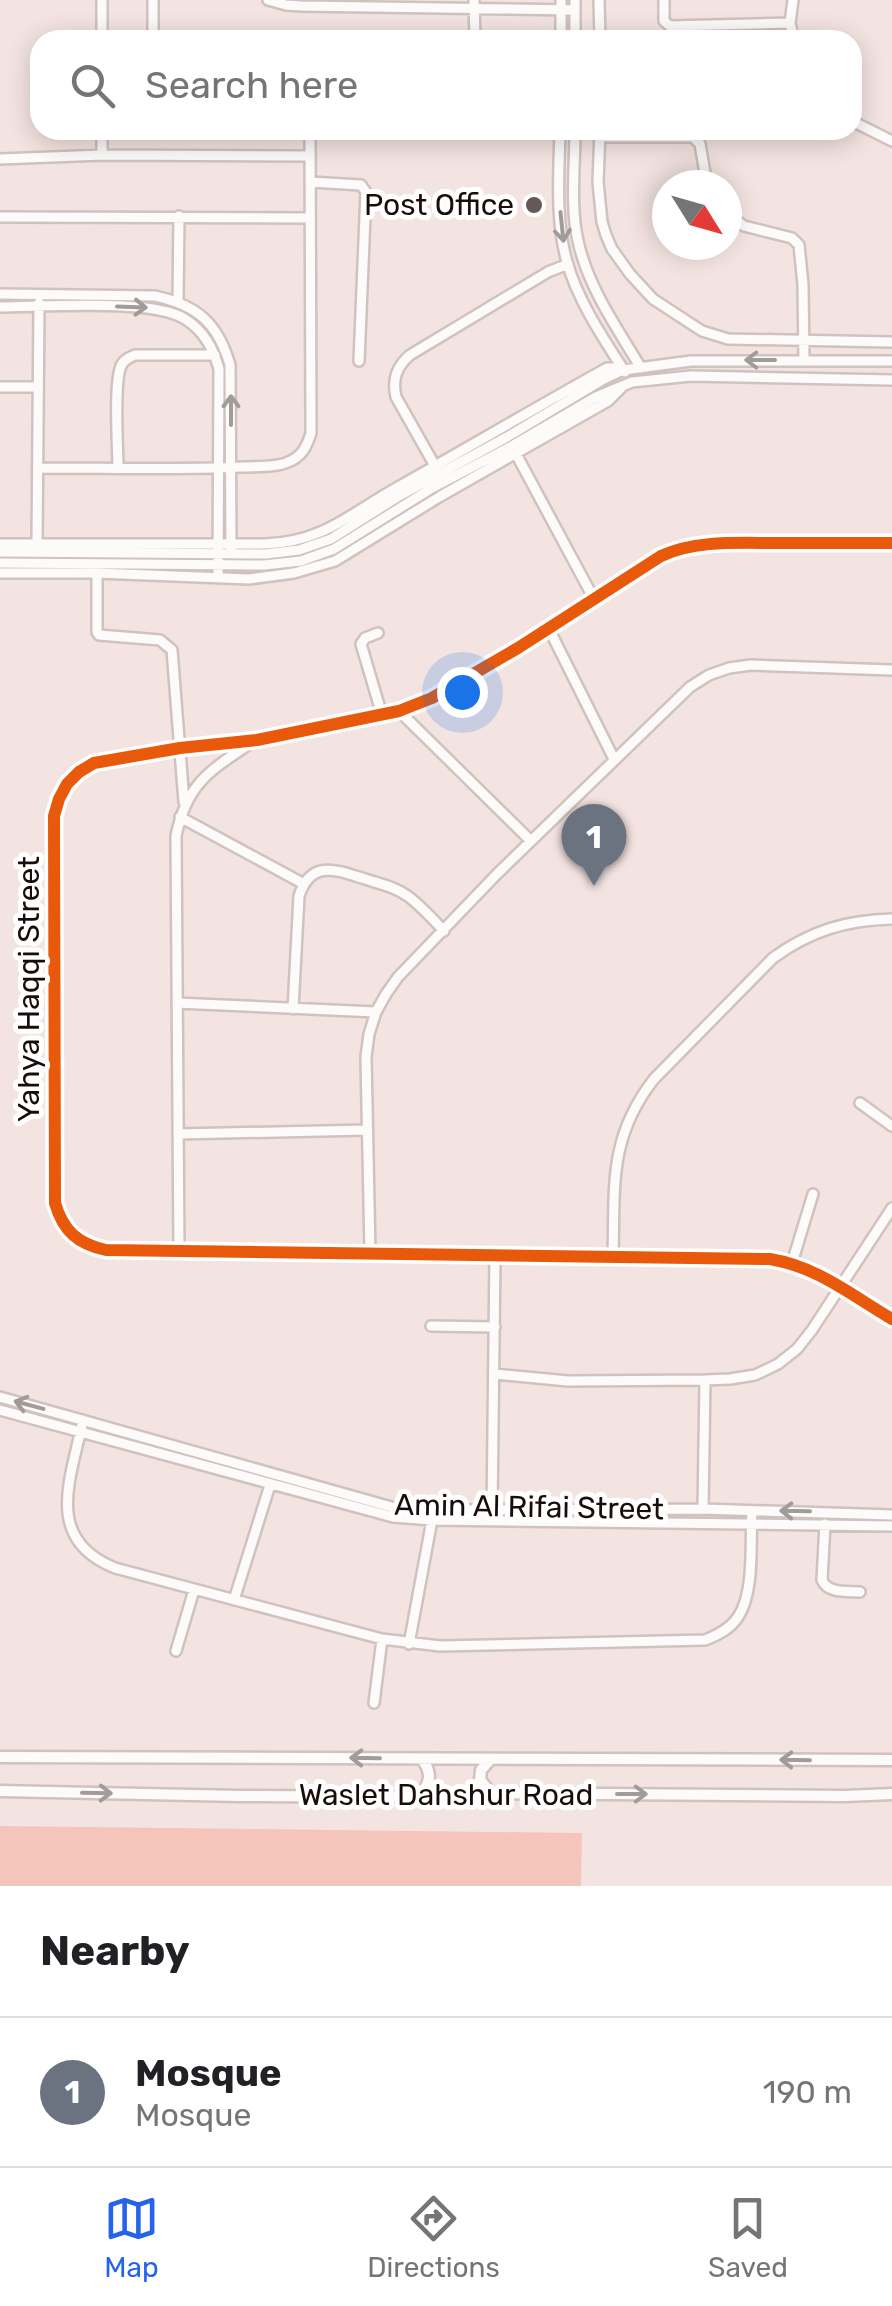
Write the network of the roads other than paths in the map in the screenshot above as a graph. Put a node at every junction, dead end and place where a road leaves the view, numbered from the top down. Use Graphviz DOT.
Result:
graph roads {
  1 [pos="102,0"];
  2 [pos="154,0"];
  3 [pos="268,0"];
  4 [pos="600,0"];
  5 [pos="664,0"];
  6 [pos="794,0"];
  7 [pos="474,4"];
  8 [pos="561,5"];
  9 [pos="576,5"];
  10 [pos="790,23"];
  11 [pos="102,30"];
  12 [pos="153,30"];
  13 [pos="475,30"];
  14 [pos="560,30"];
  15 [pos="575,30"];
  16 [pos="600,30"];
  17 [pos="792,30"];
  18 [pos="862,126"];
  19 [pos="102,140"];
  20 [pos="310,140"];
  21 [pos="560,140"];
  22 [pos="575,140"];
  23 [pos="600,140"];
  24 [pos="696,140"];
  25 [pos="892,141"];
  26 [pos="102,155"];
  27 [pos="310,156"];
  28 [pos="0,159"];
  29 [pos="704,170"];
  30 [pos="310,182"];
  31 [pos="179,216"];
  32 [pos="0,217"];
  33 [pos="309,218"];
  34 [pos="742,225"];
  35 [pos="568,264"];
  36 [pos="0,294"];
  37 [pos="39,295"];
  38 [pos="178,301"];
  39 [pos="0,306"];
  40 [pos="39,307"];
  41 [pos="804,342"];
  42 [pos="892,342"];
  43 [pos="215,355"];
  44 [pos="359,360"];
  45 [pos="804,360"];
  46 [pos="892,361"];
  47 [pos="640,366"];
  48 [pos="623,370"];
  49 [pos="647,379"];
  50 [pos="892,380"];
  51 [pos="627,384"];
  52 [pos="0,387"];
  53 [pos="38,387"];
  54 [pos="514,450"];
  55 [pos="435,466"];
  56 [pos="231,467"];
  57 [pos="38,468"];
  58 [pos="118,468"];
  59 [pos="218,468"];
  60 [pos="892,543"];
  61 [pos="0,544"];
  62 [pos="37,544"];
  63 [pos="0,552"];
  64 [pos="218,553"];
  65 [pos="231,553"];
  66 [pos="0,562"];
  67 [pos="152,563"];
  68 [pos="293,568"];
  69 [pos="0,573"];
  70 [pos="97,573"];
  71 [pos="152,574"];
  72 [pos="218,576"];
  73 [pos="231,577"];
  74 [pos="594,599"];
  75 [pos="549,628"];
  76 [pos="378,633"];
  77 [pos="892,670"];
  78 [pos="399,712"];
  79 [pos="382,715"];
  80 [pos="257,740"];
  81 [pos="180,748"];
  82 [pos="614,759"];
  83 [pos="184,805"];
  84 [pos="180,817"];
  85 [pos="531,840"];
  86 [pos="304,884"];
  87 [pos="892,920"];
  88 [pos="444,930"];
  89 [pos="177,1004"];
  90 [pos="293,1008"];
  91 [pos="376,1012"];
  92 [pos="860,1103"];
  93 [pos="892,1126"];
  94 [pos="368,1130"];
  95 [pos="178,1134"];
  96 [pos="812,1194"];
  97 [pos="892,1208"];
  98 [pos="179,1251"];
  99 [pos="370,1253"];
  100 [pos="496,1254"];
  101 [pos="613,1256"];
  102 [pos="792,1262"];
  103 [pos="840,1287"];
  104 [pos="892,1318"];
  105 [pos="430,1326"];
  106 [pos="494,1327"];
  107 [pos="494,1374"];
  108 [pos="705,1380"];
  109 [pos="0,1397"];
  110 [pos="0,1410"];
  111 [pos="83,1420"];
  112 [pos="80,1432"];
  113 [pos="191,1456"];
  114 [pos="270,1485"];
  115 [pos="704,1509"];
  116 [pos="752,1510"];
  117 [pos="394,1512"];
  118 [pos="492,1515"];
  119 [pos="892,1515"];
  120 [pos="432,1520"];
  121 [pos="751,1524"];
  122 [pos="824,1524"];
  123 [pos="892,1526"];
  124 [pos="194,1590"];
  125 [pos="860,1592"];
  126 [pos="234,1600"];
  127 [pos="382,1639"];
  128 [pos="409,1644"];
  129 [pos="176,1650"];
  130 [pos="374,1703"];
  131 [pos="0,1758"];
  132 [pos="422,1759"];
  133 [pos="492,1759"];
  134 [pos="889,1759"];
  135 [pos="0,1791"];
  136 [pos="491,1793"];
  137 [pos="892,1794"];
  138 [pos="420,1797"];
  1 -- 11 [label="street"];
  2 -- 12 [label="street"];
  3 -- 7 [label="street"];
  4 -- 16 [label="street"];
  5 -- 10 [label="street"];
  6 -- 10 [label="street"];
  7 -- 8 [label="street"];
  7 -- 13 [label="street"];
  8 -- 9 [label="street"];
  8 -- 14 [label="street"];
  9 -- 15 [label="street"];
  10 -- 17 [label="street"];
  18 -- 25 [label="street"];
  19 -- 26 [label="street"];
  20 -- 27 [label="street"];
  21 -- 35 [label="street, one-way"];
  22 -- 47 [label="street"];
  23 -- 41 [label="street"];
  24 -- 29 [label="street"];
  26 -- 27 [label="street"];
  26 -- 28 [label="street"];
  27 -- 30 [label="street"];
  30 -- 33 [label="street"];
  30 -- 44 [label="street"];
  31 -- 32 [label="street"];
  31 -- 33 [label="street"];
  31 -- 38 [label="street"];
  33 -- 56 [label="street"];
  34 -- 41 [label="street"];
  35 -- 48 [label="street"];
  35 -- 55 [label="street"];
  36 -- 37 [label="street"];
  37 -- 38 [label="street"];
  37 -- 40 [label="street"];
  56 -- 38 [label="street, one-way"];
  39 -- 40 [label="street"];
  40 -- 43 [label="street, one-way"];
  40 -- 53 [label="street"];
  41 -- 42 [label="street"];
  41 -- 45 [label="street"];
  43 -- 58 [label="street"];
  43 -- 59 [label="street"];
  45 -- 46 [label="street"];
  45 -- 47 [label="street, one-way"];
  47 -- 48 [label="street"];
  47 -- 49 [label="street"];
  48 -- 51 [label="street"];
  48 -- 55 [label="street"];
  48 -- 65 [label="street"];
  49 -- 50 [label="street"];
  49 -- 51 [label="street"];
  51 -- 54 [label="street"];
  52 -- 53 [label="street"];
  53 -- 57 [label="street"];
  54 -- 68 [label="street"];
  54 -- 74 [label="street"];
  55 -- 65 [label="street"];
  56 -- 59 [label="street"];
  56 -- 65 [label="street"];
  57 -- 58 [label="street"];
  57 -- 62 [label="street"];
  58 -- 59 [label="street"];
  59 -- 64 [label="street"];
  60 -- 74 [label="street, Yahya Haqqi Street"];
  61 -- 62 [label="street"];
  62 -- 64 [label="street"];
  63 -- 64 [label="street"];
  64 -- 65 [label="street"];
  64 -- 67 [label="street"];
  64 -- 72 [label="street"];
  65 -- 68 [label="street"];
  65 -- 73 [label="street"];
  66 -- 67 [label="street"];
  67 -- 71 [label="street"];
  68 -- 73 [label="street"];
  69 -- 70 [label="street"];
  70 -- 71 [label="street"];
  70 -- 81 [label="street"];
  71 -- 72 [label="street"];
  72 -- 73 [label="street"];
  74 -- 75 [label="street, Yahya Haqqi Street"];
  75 -- 78 [label="street, Yahya Haqqi Street"];
  75 -- 82 [label="street"];
  76 -- 79 [label="street"];
  77 -- 82 [label="street"];
  78 -- 79 [label="street, Yahya Haqqi Street"];
  78 -- 85 [label="street"];
  79 -- 80 [label="street, Yahya Haqqi Street"];
  80 -- 81 [label="street, Yahya Haqqi Street"];
  80 -- 83 [label="street"];
  81 -- 83 [label="street"];
  81 -- 98 [label="street, Yahya Haqqi Street"];
  82 -- 85 [label="street"];
  83 -- 84 [label="street"];
  84 -- 86 [label="street"];
  84 -- 89 [label="street"];
  85 -- 88 [label="street"];
  86 -- 88 [label="street"];
  86 -- 90 [label="street"];
  87 -- 101 [label="street"];
  88 -- 91 [label="street"];
  89 -- 90 [label="street"];
  89 -- 95 [label="street"];
  90 -- 91 [label="street"];
  91 -- 94 [label="street"];
  92 -- 93 [label="street"];
  94 -- 95 [label="street"];
  94 -- 99 [label="street"];
  95 -- 98 [label="street"];
  96 -- 102 [label="street"];
  97 -- 103 [label="street"];
  98 -- 99 [label="street, Yahya Haqqi Street"];
  99 -- 100 [label="street, Yahya Haqqi Street"];
  100 -- 101 [label="street, Yahya Haqqi Street"];
  100 -- 106 [label="street"];
  101 -- 102 [label="street, Yahya Haqqi Street"];
  102 -- 103 [label="street, Yahya Haqqi Street"];
  103 -- 104 [label="street, Yahya Haqqi Street"];
  103 -- 108 [label="street"];
  105 -- 106 [label="street"];
  106 -- 107 [label="street"];
  107 -- 108 [label="street"];
  107 -- 118 [label="street"];
  108 -- 115 [label="street"];
  111 -- 109 [label="street, Amin Al Rifai Street, one-way"];
  110 -- 112 [label="street, Amin Al Rifai Street"];
  111 -- 112 [label="street"];
  111 -- 113 [label="street, Amin Al Rifai Street"];
  112 -- 113 [label="street, Amin Al Rifai Street"];
  112 -- 124 [label="street"];
  113 -- 114 [label="street, Amin Al Rifai Street"];
  113 -- 117 [label="street, Amin Al Rifai Street"];
  114 -- 117 [label="street, Amin Al Rifai Street"];
  114 -- 126 [label="street"];
  115 -- 116 [label="street, Amin Al Rifai Street"];
  115 -- 118 [label="street, Amin Al Rifai Street"];
  119 -- 116 [label="street, Amin Al Rifai Street, one-way"];
  116 -- 121 [label="street"];
  117 -- 118 [label="street, Amin Al Rifai Street"];
  117 -- 120 [label="street, Amin Al Rifai Street"];
  118 -- 120 [label="street, Amin Al Rifai Street"];
  118 -- 121 [label="street, Amin Al Rifai Street"];
  120 -- 128 [label="street"];
  121 -- 122 [label="street, Amin Al Rifai Street"];
  121 -- 128 [label="street"];
  122 -- 123 [label="street, Amin Al Rifai Street"];
  122 -- 125 [label="street"];
  124 -- 126 [label="street"];
  124 -- 129 [label="street"];
  126 -- 127 [label="street"];
  127 -- 128 [label="street"];
  127 -- 130 [label="street"];
  132 -- 131 [label="main road, Waslet Dahshur Road, one-way"];
  132 -- 133 [label="main road, Waslet Dahshur Road"];
  132 -- 138 [label="main road"];
  134 -- 133 [label="main road, Waslet Dahshur Road, one-way"];
  133 -- 136 [label="main road"];
  135 -- 138 [label="main road, Waslet Dahshur Road, one-way"];
  136 -- 137 [label="main road, Waslet Dahshur Road, one-way"];
  136 -- 138 [label="main road, Waslet Dahshur Road"];
}
